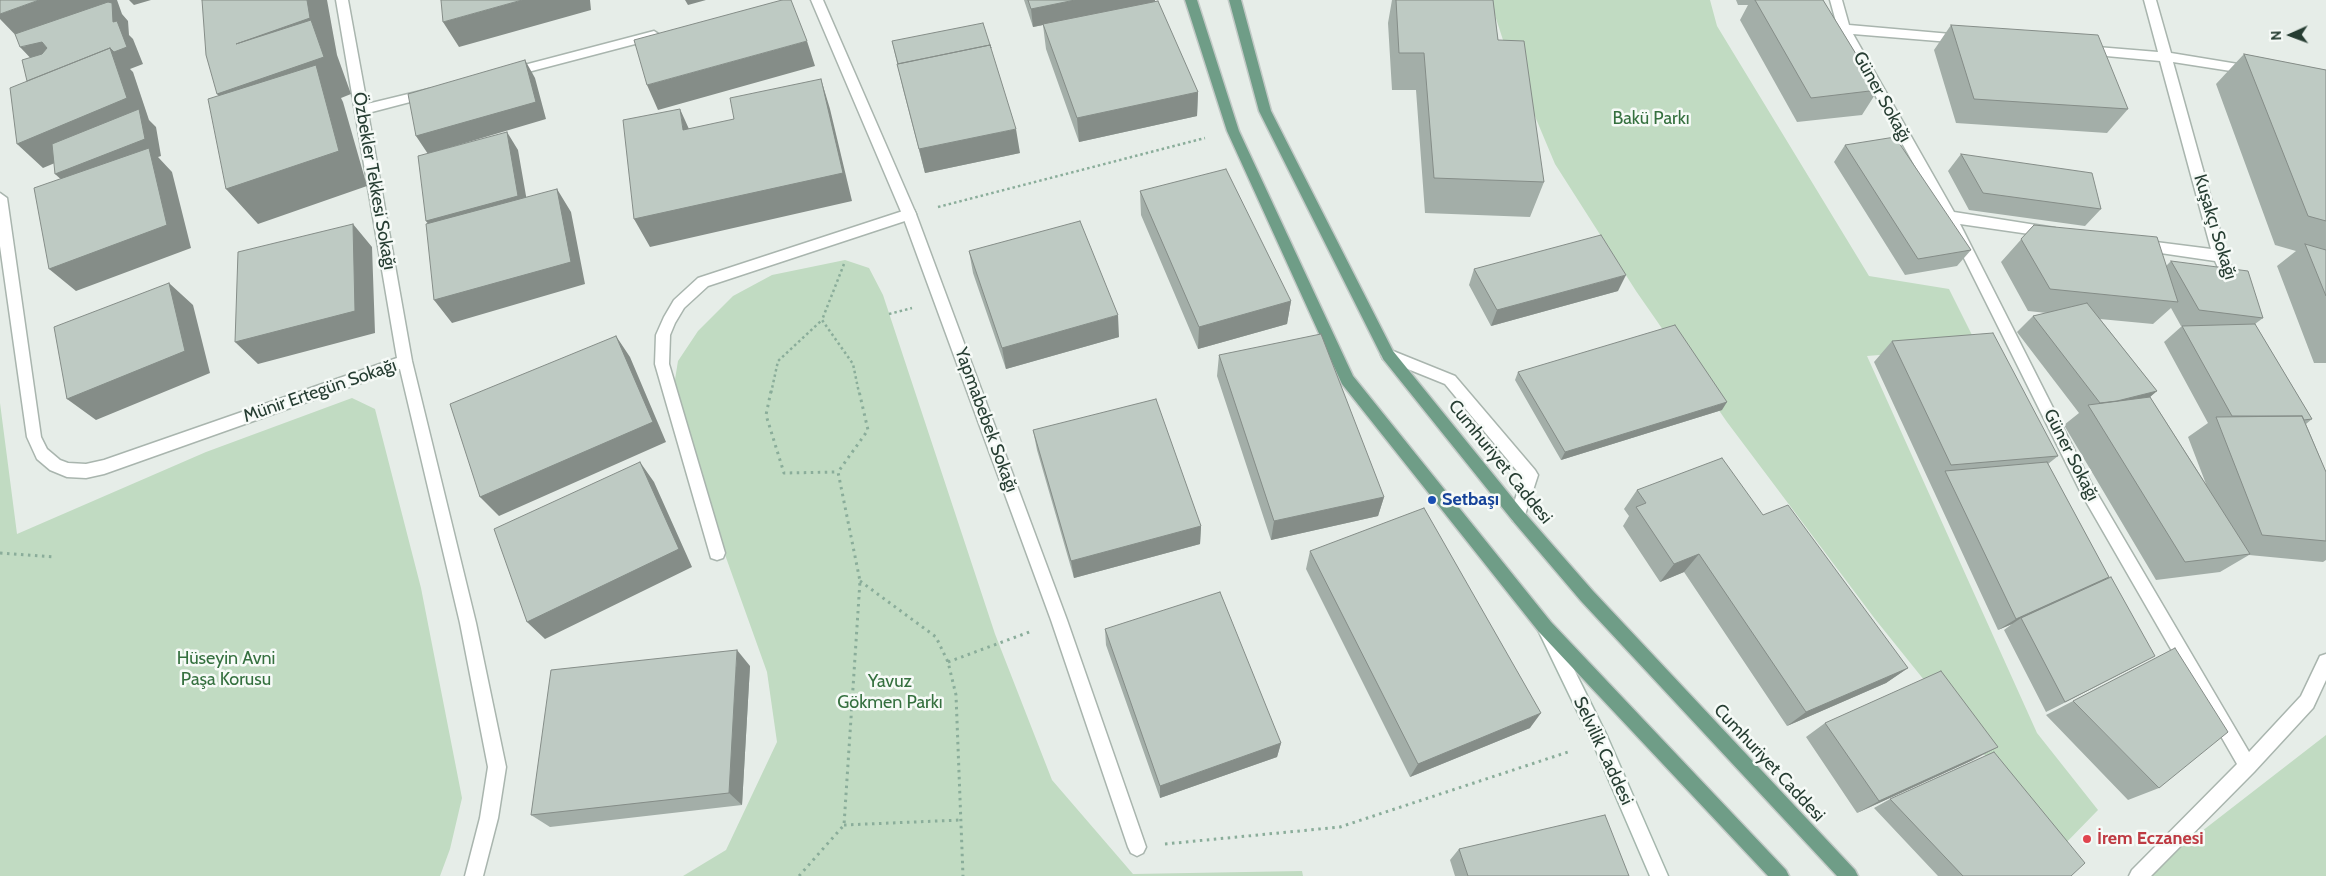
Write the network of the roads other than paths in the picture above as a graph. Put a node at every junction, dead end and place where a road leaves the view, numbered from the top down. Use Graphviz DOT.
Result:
graph roads {
  1 [pos="342,0"];
  2 [pos="817,0"];
  3 [pos="1191,0"];
  4 [pos="1235,0"];
  5 [pos="1836,0"];
  6 [pos="2150,0"];
  7 [pos="1844,29"];
  8 [pos="668,32"];
  9 [pos="1971,40"];
  10 [pos="2069,48"];
  11 [pos="2166,57"];
  12 [pos="2260,71"];
  13 [pos="496,76"];
  14 [pos="439,91"];
  15 [pos="362,110"];
  16 [pos="0,198"];
  17 [pos="910,214"];
  18 [pos="1950,217"];
  19 [pos="2066,234"];
  20 [pos="2124,242"];
  21 [pos="2220,256"];
  22 [pos="2240,301"];
  23 [pos="1388,355"];
  24 [pos="405,361"];
  25 [pos="1518,516"];
  26 [pos="717,553"];
  27 [pos="1545,628"];
  28 [pos="2326,662"];
  29 [pos="2248,766"];
  30 [pos="1137,846"];
  31 [pos="474,876"];
  32 [pos="1659,876"];
  33 [pos="1780,876"];
  34 [pos="1849,876"];
  35 [pos="2138,876"];
  1 -- 15 [label="street, Özbekler Tekkesi Sokağı"];
  2 -- 17 [label="street, Yapmabebek Sokağı"];
  3 -- 27 [label="main road"];
  4 -- 23 [label="main road, Cumhuriyet Caddesi"];
  5 -- 7 [label="street, Güner Sokağı"];
  6 -- 11 [label="street, Kuşakçı Sokağı"];
  7 -- 9 [label="street"];
  7 -- 18 [label="street, Güner Sokağı"];
  8 -- 13 [label="street"];
  10 -- 11 [label="street"];
  11 -- 12 [label="street"];
  11 -- 21 [label="street, Kuşakçı Sokağı"];
  14 -- 15 [label="street"];
  15 -- 24 [label="street, Özbekler Tekkesi Sokağı"];
  16 -- 24 [label="street, Münir Ertegün Sokağı"];
  17 -- 26 [label="street"];
  17 -- 30 [label="street, Yapmabebek Sokağı"];
  18 -- 19 [label="street"];
  18 -- 29 [label="street, Güner Sokağı"];
  20 -- 21 [label="street"];
  21 -- 22 [label="street, Kuşakçı Sokağı"];
  23 -- 25 [label="main road, Cumhuriyet Caddesi"];
  23 -- 25 [label="street"];
  24 -- 31 [label="street, Münir Ertegün Sokağı"];
  25 -- 34 [label="main road, Cumhuriyet Caddesi"];
  27 -- 32 [label="street, Selvilik Caddesi"];
  27 -- 33 [label="main road"];
  28 -- 29 [label="street"];
  29 -- 35 [label="street"];
}
